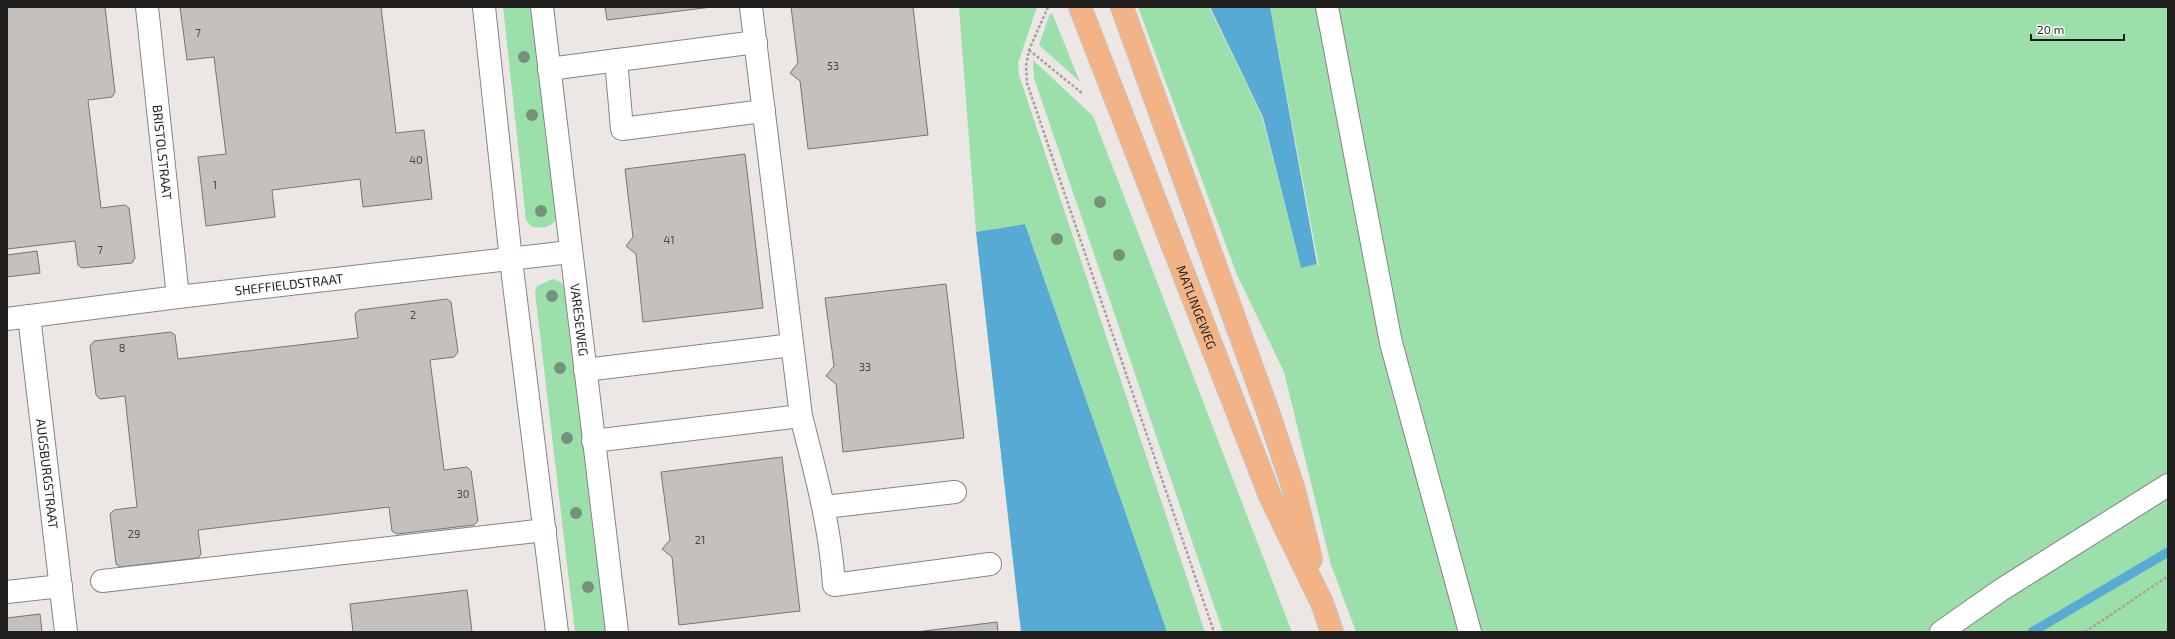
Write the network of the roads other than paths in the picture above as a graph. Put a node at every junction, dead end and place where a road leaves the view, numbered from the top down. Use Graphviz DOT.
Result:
graph roads {
  1 [pos="147,7"];
  2 [pos="484,7"];
  3 [pos="542,7"];
  4 [pos="751,7"];
  5 [pos="1080,7"];
  6 [pos="1122,7"];
  7 [pos="1327,7"];
  8 [pos="756,42"];
  9 [pos="616,60"];
  10 [pos="549,69"];
  11 [pos="764,110"];
  12 [pos="570,252"];
  13 [pos="511,260"];
  14 [pos="178,297"];
  15 [pos="29,316"];
  16 [pos="7,319"];
  17 [pos="792,345"];
  18 [pos="584,370"];
  19 [pos="801,416"];
  20 [pos="593,441"];
  21 [pos="2168,485"];
  22 [pos="955,492"];
  23 [pos="825,507"];
  24 [pos="545,530"];
  25 [pos="990,564"];
  26 [pos="102,581"];
  27 [pos="60,586"];
  28 [pos="7,592"];
  29 [pos="1322,603"];
  30 [pos="66,632"];
  31 [pos="557,632"];
  32 [pos="616,632"];
  33 [pos="1332,632"];
  34 [pos="1470,632"];
  35 [pos="1941,632"];
  1 -- 14 [label="street, BRISTOLSTRAAT"];
  2 -- 13 [label="street"];
  3 -- 10 [label="street, VARESEWEG"];
  4 -- 8 [label="street"];
  5 -- 29 [label="main road, MATLINGEWEG"];
  6 -- 29 [label="main road, MATLINGEWEG"];
  7 -- 34 [label="street"];
  8 -- 9 [label="street"];
  8 -- 11 [label="street"];
  9 -- 10 [label="street"];
  9 -- 11 [label="street"];
  10 -- 12 [label="street, VARESEWEG"];
  11 -- 17 [label="street"];
  12 -- 13 [label="street, SHEFFIELDSTRAAT"];
  12 -- 18 [label="street, VARESEWEG"];
  13 -- 14 [label="street, SHEFFIELDSTRAAT"];
  13 -- 24 [label="street"];
  14 -- 15 [label="street, SHEFFIELDSTRAAT"];
  15 -- 16 [label="street, SHEFFIELDSTRAAT"];
  15 -- 27 [label="street, AUGSBURGSTRAAT"];
  17 -- 18 [label="street"];
  17 -- 19 [label="street"];
  18 -- 20 [label="street, VARESEWEG"];
  19 -- 20 [label="street"];
  19 -- 23 [label="street"];
  20 -- 32 [label="street, VARESEWEG"];
  21 -- 35 [label="street"];
  22 -- 23 [label="street"];
  23 -- 25 [label="street"];
  24 -- 26 [label="street"];
  24 -- 31 [label="street"];
  27 -- 28 [label="street"];
  27 -- 30 [label="street, AUGSBURGSTRAAT"];
  29 -- 33 [label="main road, MATLINGEWEG"];
}
